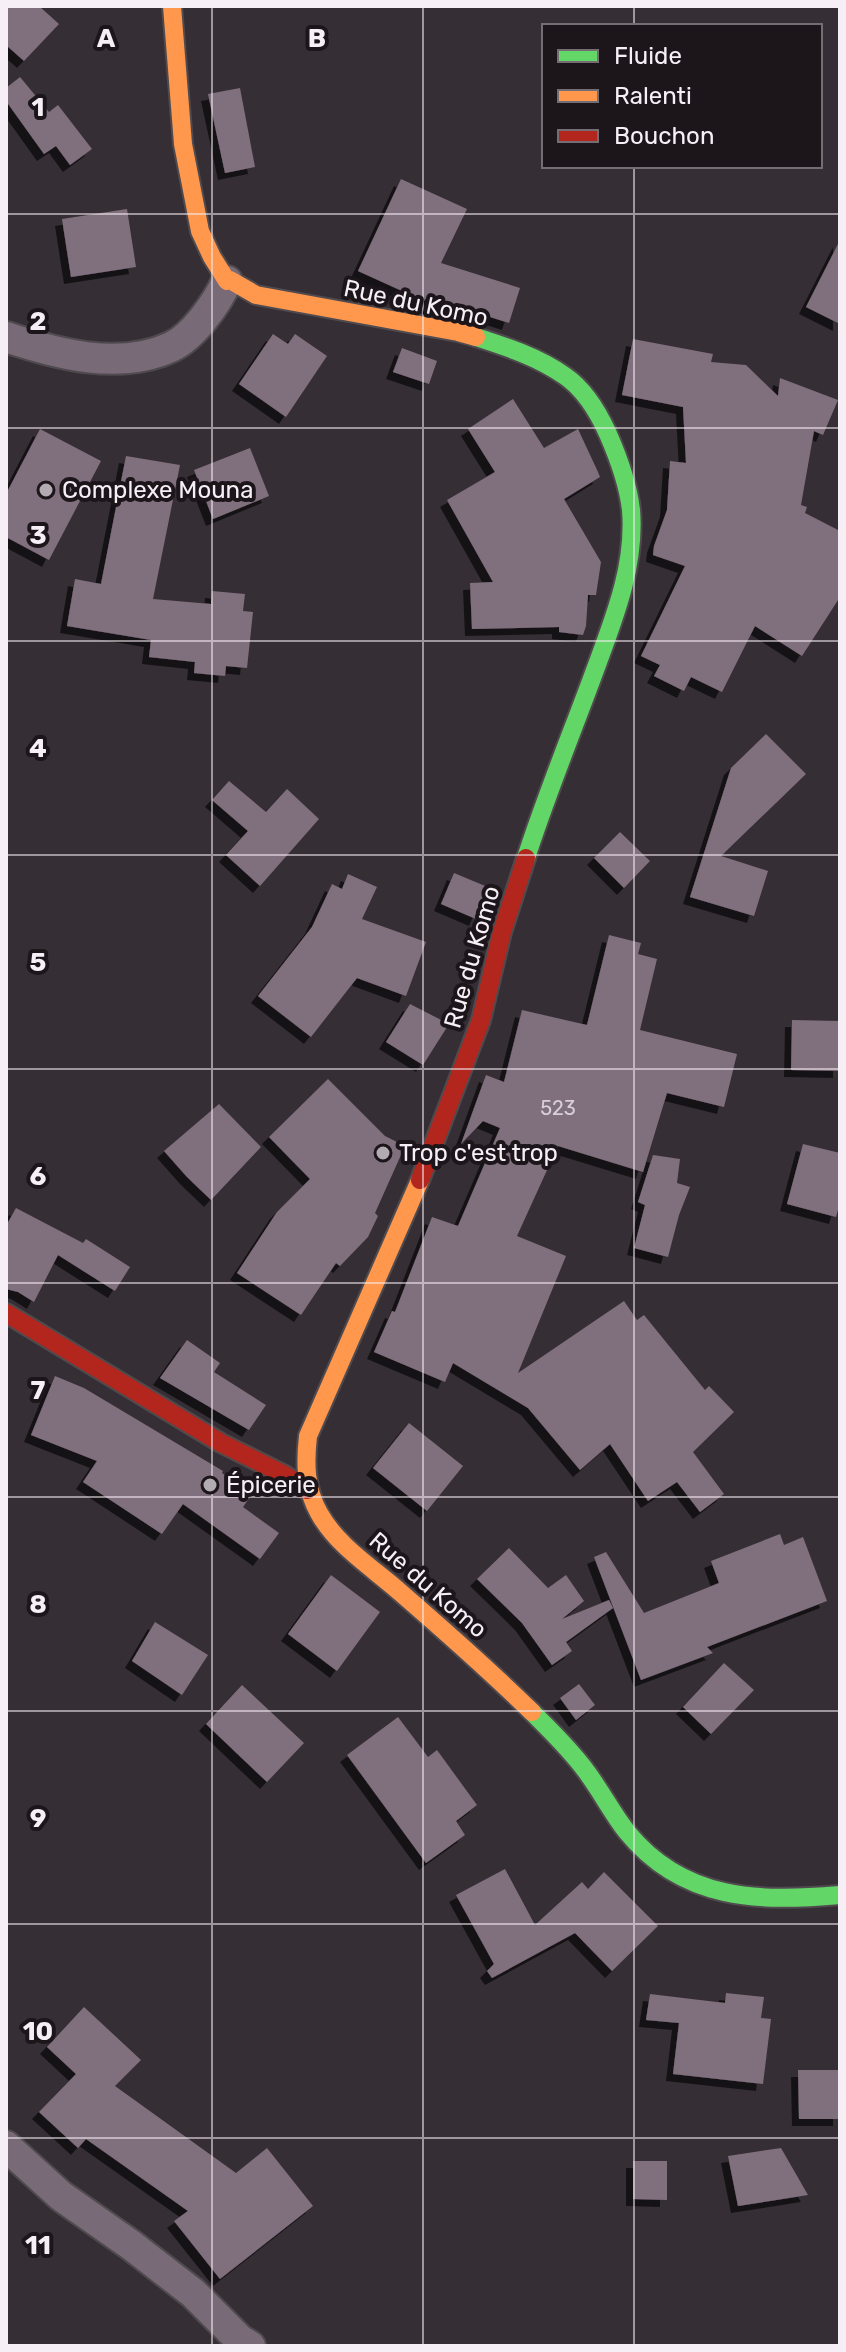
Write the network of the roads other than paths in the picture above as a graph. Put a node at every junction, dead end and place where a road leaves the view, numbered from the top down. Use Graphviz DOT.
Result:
graph roads {
  1 [pos="172,6"];
  2 [pos="227,281"];
  3 [pos="6,337"];
  4 [pos="6,1313"];
  5 [pos="307,1490"];
  6 [pos="840,1895"];
  7 [pos="6,2146"];
  8 [pos="250,2346"];
  1 -- 2 [label="street"];
  2 -- 3 [label="street"];
  2 -- 5 [label="street, Rue du Komo"];
  4 -- 5 [label="street"];
  5 -- 6 [label="street, Rue du Komo"];
  7 -- 8 [label="street"];
}
